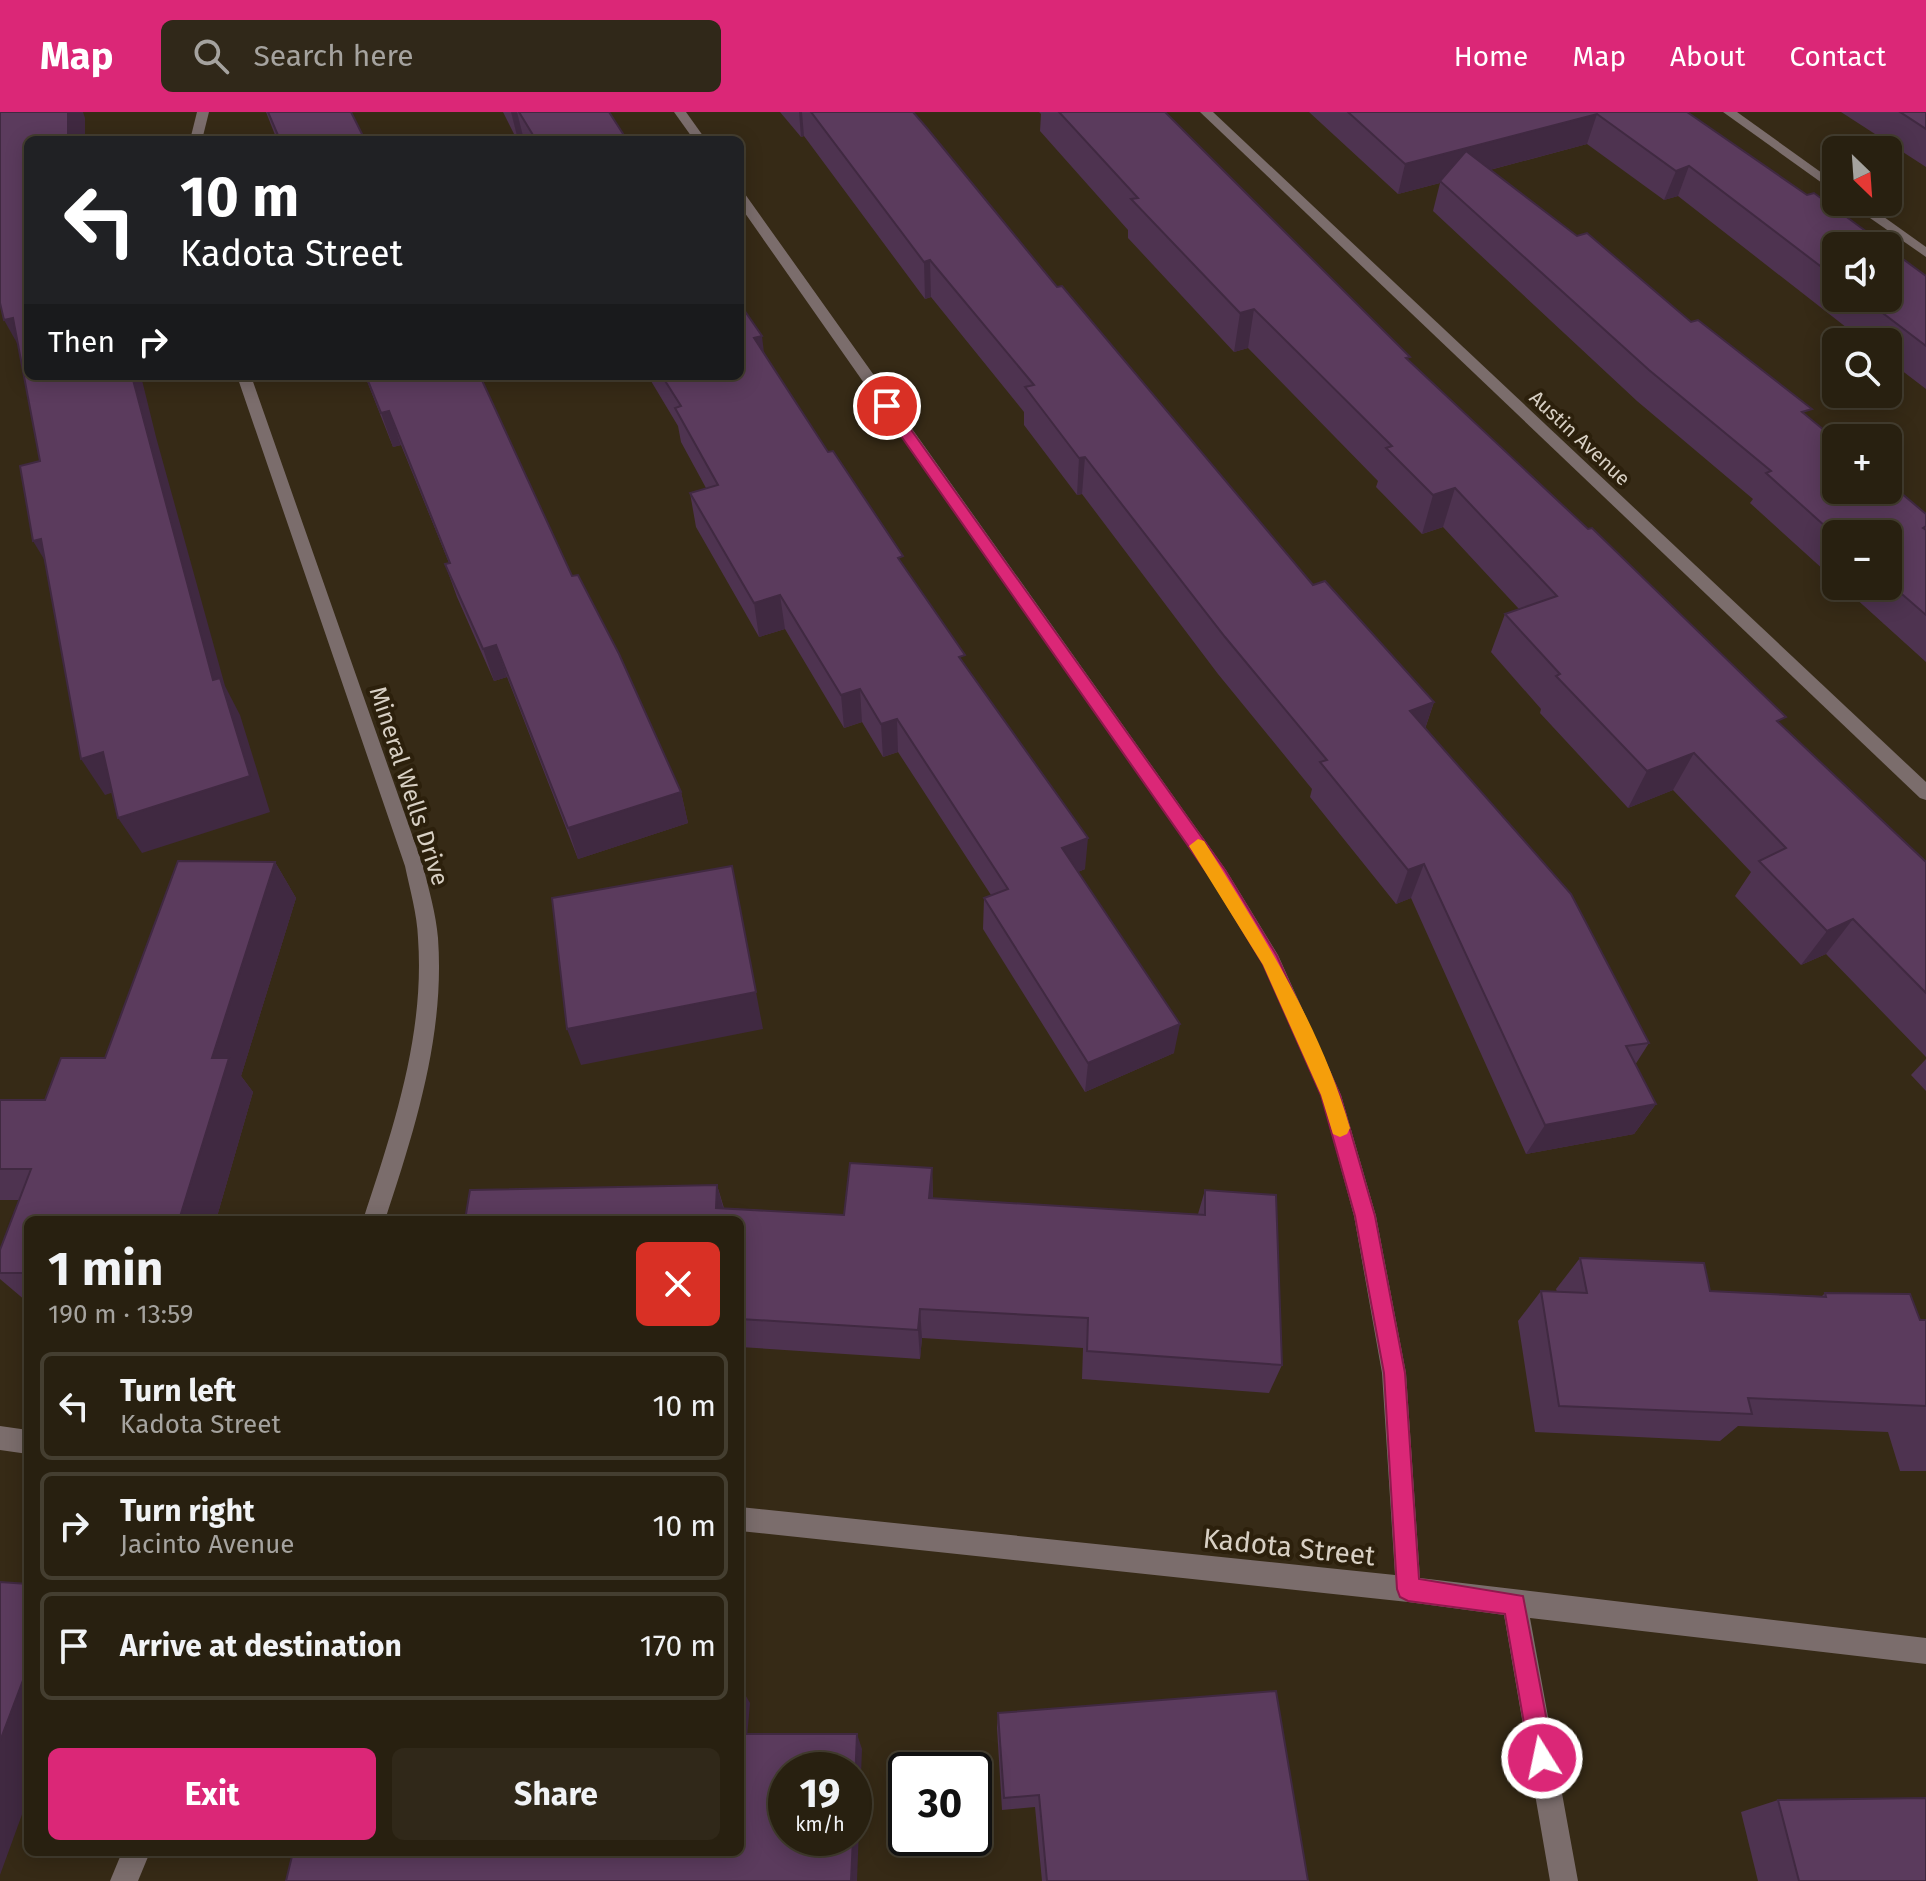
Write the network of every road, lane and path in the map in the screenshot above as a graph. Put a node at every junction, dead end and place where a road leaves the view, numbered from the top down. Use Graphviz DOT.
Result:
graph roads {
  1 [pos="203,112"];
  2 [pos="680,112"];
  3 [pos="1206,112"];
  4 [pos="1729,112"];
  5 [pos="197,136"];
  6 [pos="697,136"];
  7 [pos="1822,179"];
  8 [pos="744,203"];
  9 [pos="1874,216"];
  10 [pos="1926,253"];
  11 [pos="245,380"];
  12 [pos="1926,793"];
  13 [pos="375,1216"];
  14 [pos="0,1438"];
  15 [pos="24,1441"];
  16 [pos="744,1519"];
  17 [pos="1408,1589"];
  18 [pos="1515,1604"];
  19 [pos="1926,1651"];
  20 [pos="134,1856"];
  21 [pos="124,1881"];
  22 [pos="1564,1881"];
  1 -- 5 [label="street"];
  2 -- 6 [label="street"];
  3 -- 12 [label="street, Austin Avenue"];
  4 -- 7 [label="street"];
  8 -- 17 [label="street"];
  9 -- 10 [label="street"];
  11 -- 13 [label="street, Mineral Wells Drive"];
  14 -- 15 [label="street"];
  16 -- 17 [label="street, Kadota Street"];
  17 -- 18 [label="street, Kadota Street"];
  18 -- 19 [label="street, Kadota Street"];
  18 -- 22 [label="street"];
  20 -- 21 [label="street"];
}
